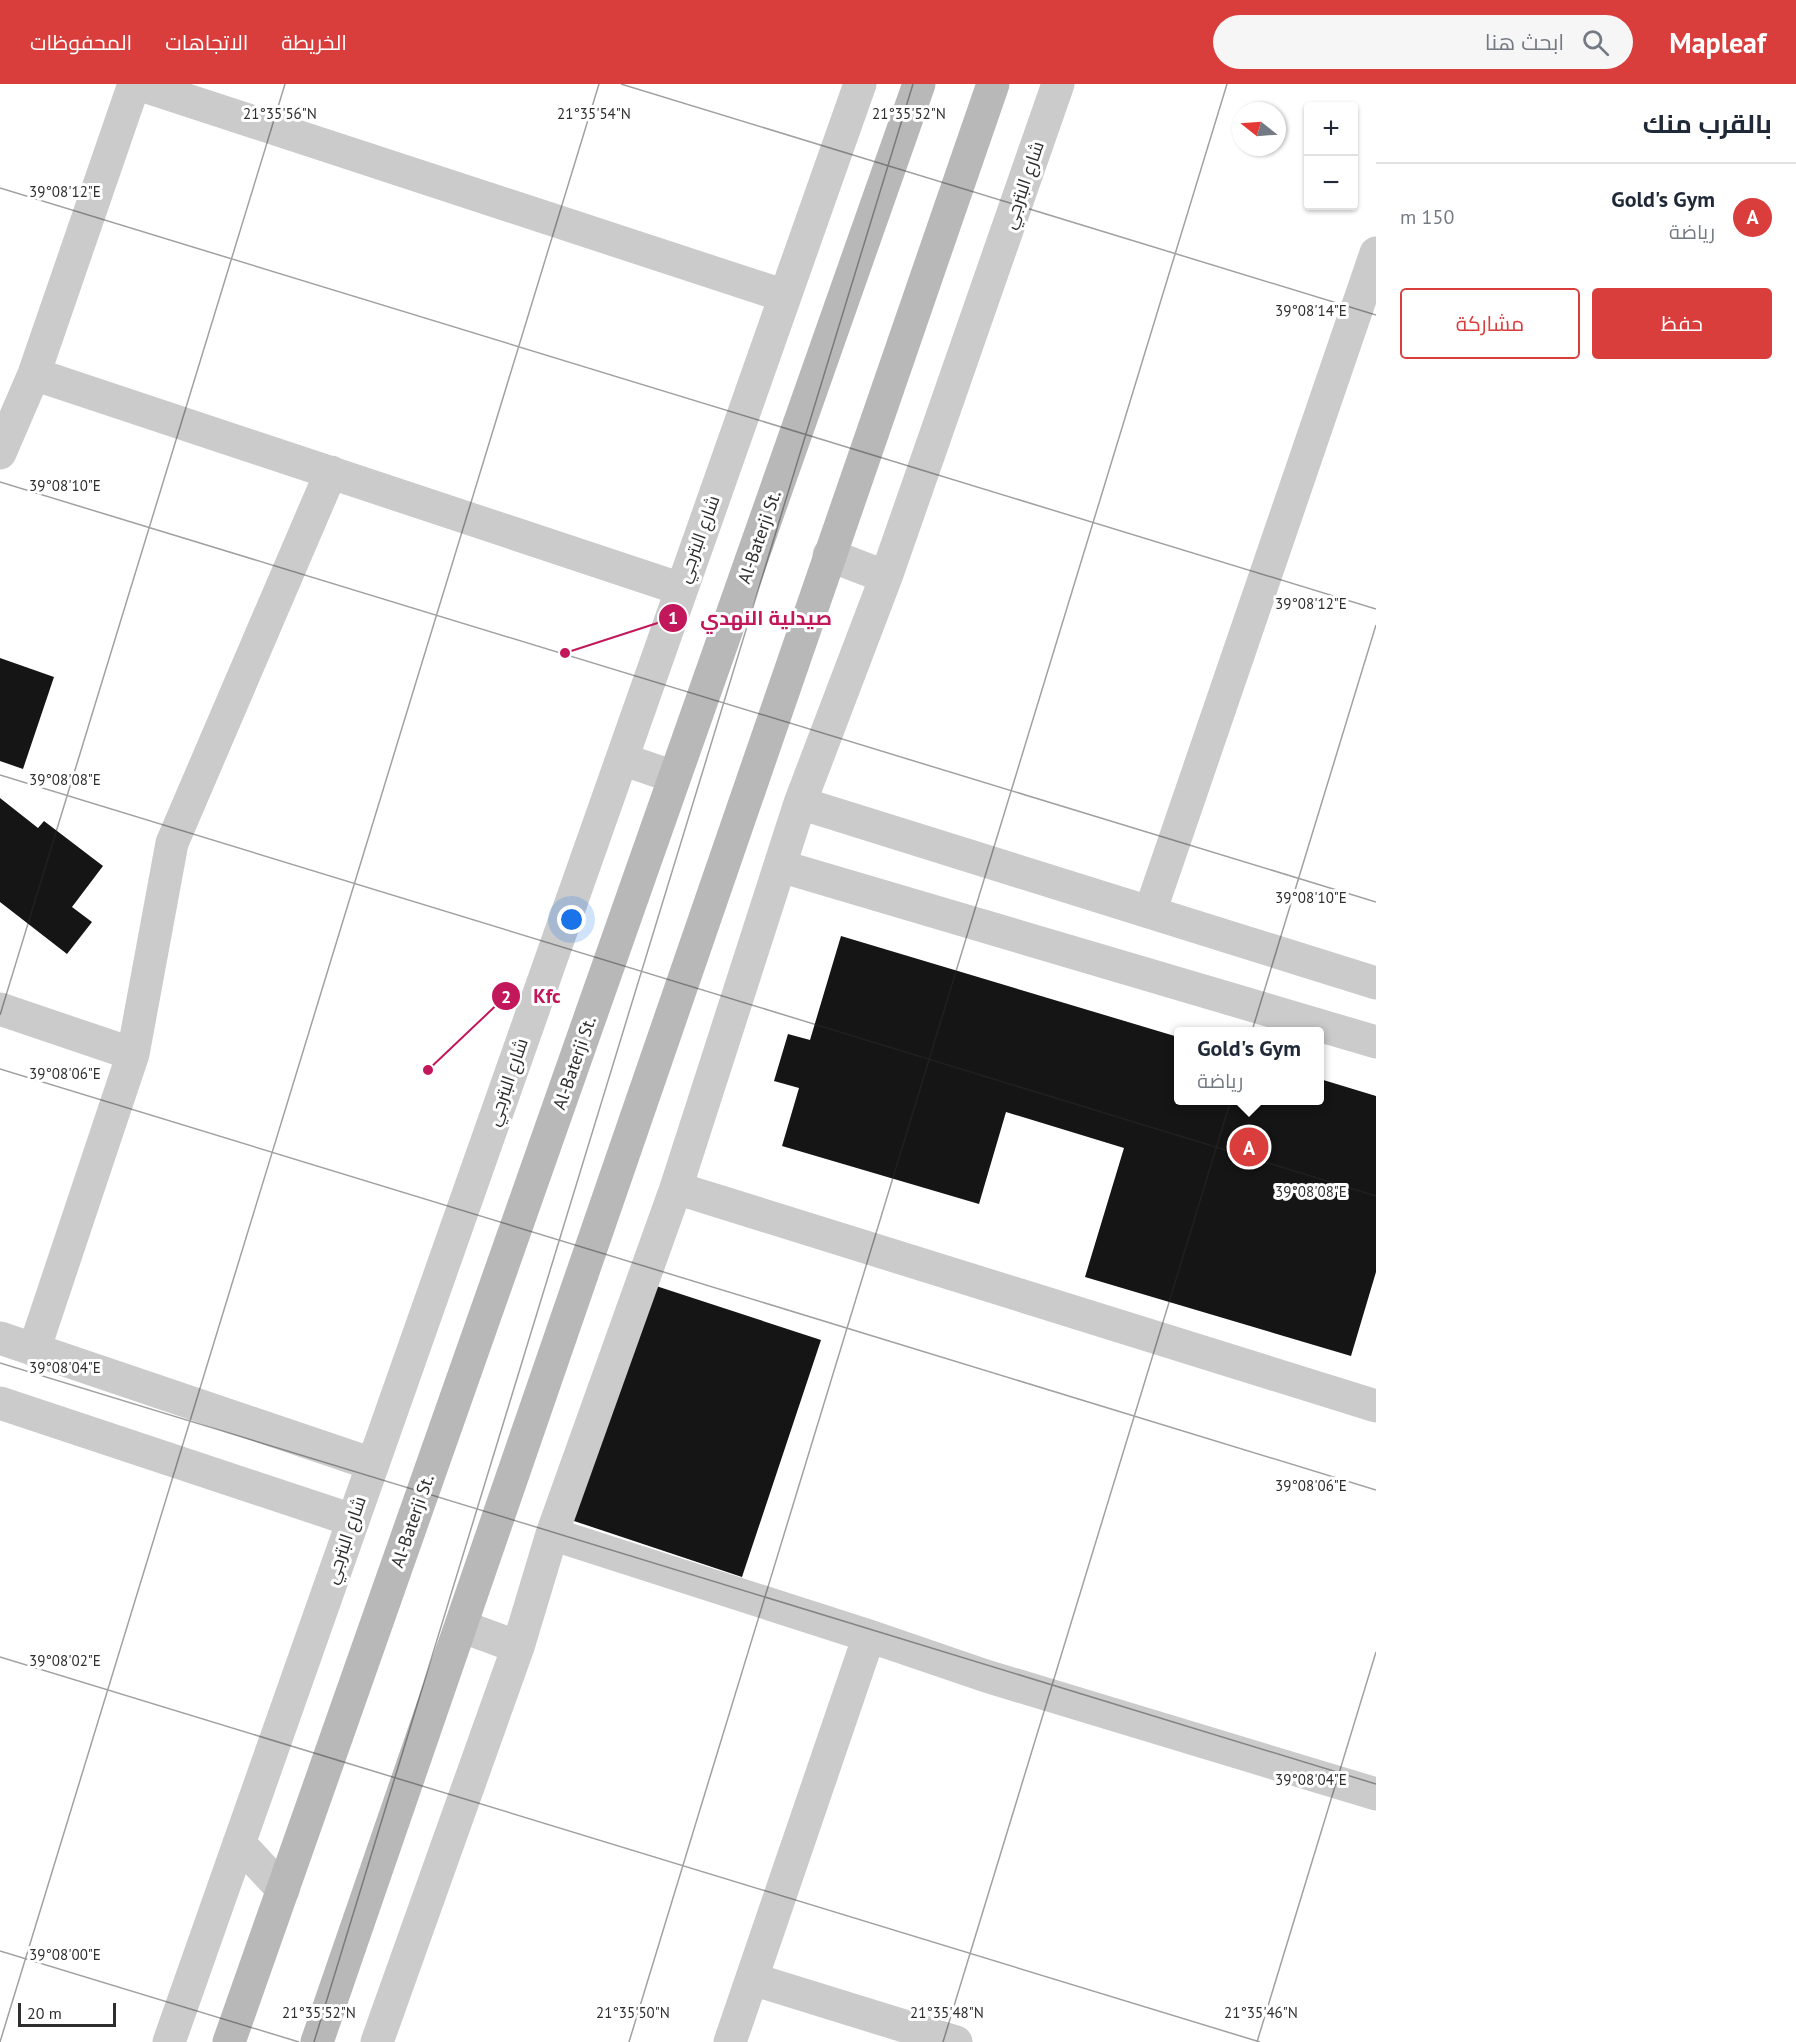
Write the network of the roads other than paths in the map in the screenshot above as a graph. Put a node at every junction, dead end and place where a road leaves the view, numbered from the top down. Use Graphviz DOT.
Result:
graph roads {
  1 [pos="136,84"];
  2 [pos="860,84"];
  3 [pos="919,84"];
  4 [pos="993,84"];
  5 [pos="1059,84"];
  6 [pos="1376,254"];
  7 [pos="785,296"];
  8 [pos="34,374"];
  9 [pos="0,453"];
  10 [pos="331,472"];
  11 [pos="829,555"];
  12 [pos="886,577"];
  13 [pos="681,589"];
  14 [pos="622,759"];
  15 [pos="674,777"];
  16 [pos="800,803"];
  17 [pos="780,866"];
  18 [pos="1150,912"];
  19 [pos="1376,983"];
  20 [pos="0,1009"];
  21 [pos="1376,1042"];
  22 [pos="133,1054"];
  23 [pos="676,1188"];
  24 [pos="0,1338"];
  25 [pos="34,1350"];
  26 [pos="0,1403"];
  27 [pos="1376,1406"];
  28 [pos="372,1464"];
  29 [pos="352,1520"];
  30 [pos="552,1534"];
  31 [pos="461,1626"];
  32 [pos="869,1636"];
  33 [pos="518,1647"];
  34 [pos="1376,1794"];
  35 [pos="239,1843"];
  36 [pos="283,1890"];
  37 [pos="752,1979"];
  38 [pos="169,2042"];
  39 [pos="229,2042"];
  40 [pos="317,2042"];
  41 [pos="377,2042"];
  42 [pos="730,2042"];
  43 [pos="956,2042"];
  1 -- 7 [label="street"];
  1 -- 8 [label="street"];
  2 -- 7 [label="street, شارع البترجي"];
  3 -- 15 [label="main road, Al-Baterji St."];
  4 -- 11 [label="main road"];
  5 -- 12 [label="street, شارع البترجي"];
  6 -- 18 [label="street"];
  7 -- 13 [label="street, شارع البترجي"];
  8 -- 9 [label="street"];
  8 -- 10 [label="street"];
  10 -- 13 [label="street"];
  10 -- 22 [label="street"];
  11 -- 12 [label="street"];
  11 -- 31 [label="main road"];
  12 -- 16 [label="street, شارع البترجي"];
  13 -- 14 [label="street, شارع البترجي"];
  14 -- 15 [label="street"];
  14 -- 28 [label="street, شارع البترجي"];
  15 -- 36 [label="main road, Al-Baterji St."];
  16 -- 17 [label="street, شارع البترجي"];
  16 -- 18 [label="street"];
  17 -- 21 [label="street"];
  17 -- 23 [label="street, شارع البترجي"];
  18 -- 19 [label="street"];
  20 -- 22 [label="street"];
  22 -- 25 [label="street"];
  23 -- 27 [label="street"];
  23 -- 30 [label="street, شارع البترجي"];
  24 -- 25 [label="street"];
  25 -- 28 [label="street"];
  26 -- 29 [label="street"];
  28 -- 29 [label="street, شارع البترجي"];
  29 -- 35 [label="street, شارع البترجي"];
  30 -- 32 [label="street"];
  30 -- 33 [label="street, شارع البترجي"];
  31 -- 33 [label="street"];
  31 -- 40 [label="main road"];
  32 -- 34 [label="street"];
  32 -- 37 [label="street"];
  33 -- 41 [label="street, شارع البترجي"];
  35 -- 36 [label="street"];
  35 -- 38 [label="street, شارع البترجي"];
  36 -- 39 [label="main road, Al-Baterji St."];
  37 -- 42 [label="street"];
  37 -- 43 [label="street"];
}
